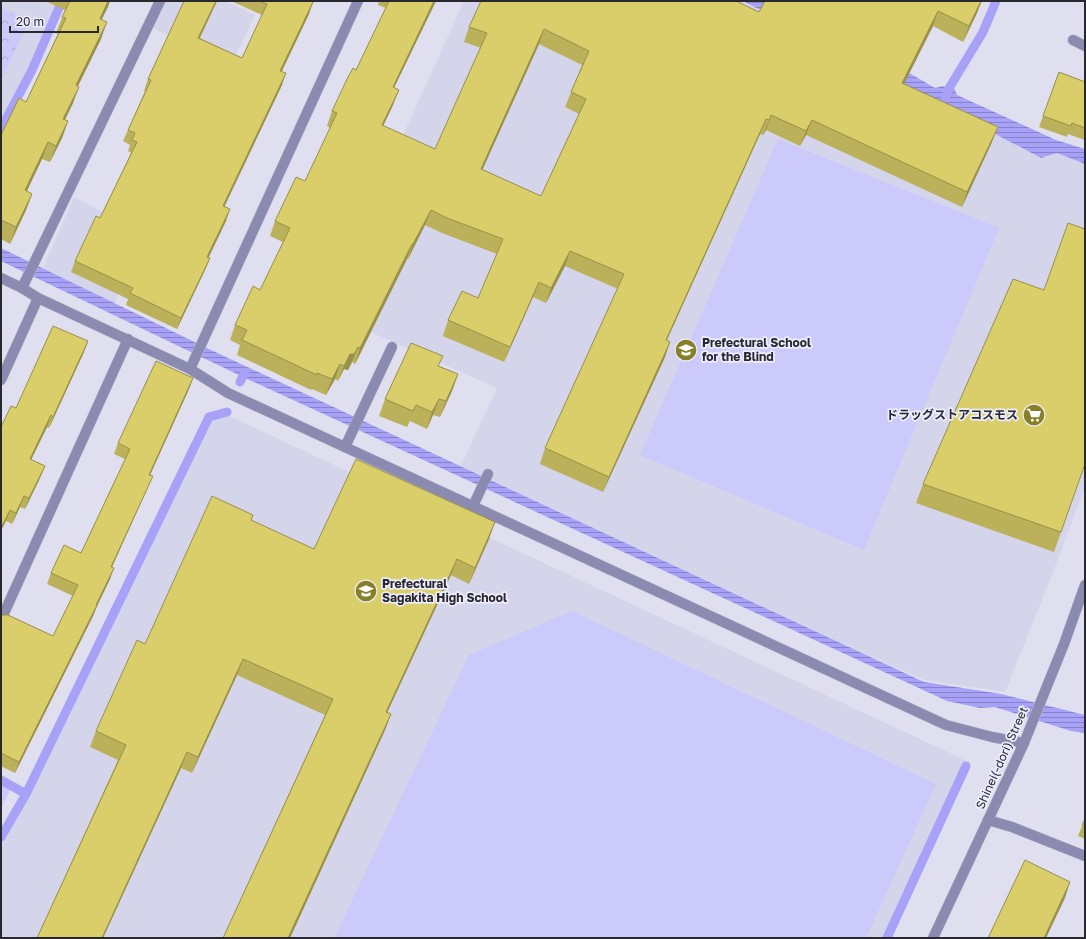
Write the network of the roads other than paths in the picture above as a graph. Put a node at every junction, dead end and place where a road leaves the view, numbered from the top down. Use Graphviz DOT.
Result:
graph roads {
  1 [pos="160,1"];
  2 [pos="358,1"];
  3 [pos="1073,40"];
  4 [pos="1085,46"];
  5 [pos="1,278"];
  6 [pos="23,284"];
  7 [pos="38,298"];
  8 [pos="128,339"];
  9 [pos="392,347"];
  10 [pos="193,364"];
  11 [pos="1,380"];
  12 [pos="345,447"];
  13 [pos="488,474"];
  14 [pos="473,506"];
  15 [pos="1085,585"];
  16 [pos="1,620"];
  17 [pos="1024,743"];
  18 [pos="988,820"];
  19 [pos="1085,856"];
  20 [pos="933,938"];
  1 -- 6 [label="street"];
  2 -- 10 [label="street"];
  3 -- 4 [label="street"];
  5 -- 6 [label="street"];
  6 -- 7 [label="street"];
  7 -- 8 [label="street"];
  7 -- 11 [label="street"];
  8 -- 10 [label="street"];
  8 -- 16 [label="street"];
  9 -- 12 [label="street"];
  10 -- 12 [label="street"];
  12 -- 14 [label="street"];
  13 -- 14 [label="street"];
  14 -- 17 [label="street"];
  15 -- 17 [label="street, Shinei(-dori) Street"];
  17 -- 18 [label="street, Shinei(-dori) Street"];
  18 -- 19 [label="street"];
  18 -- 20 [label="street, Shinei(-dori) Street"];
}
